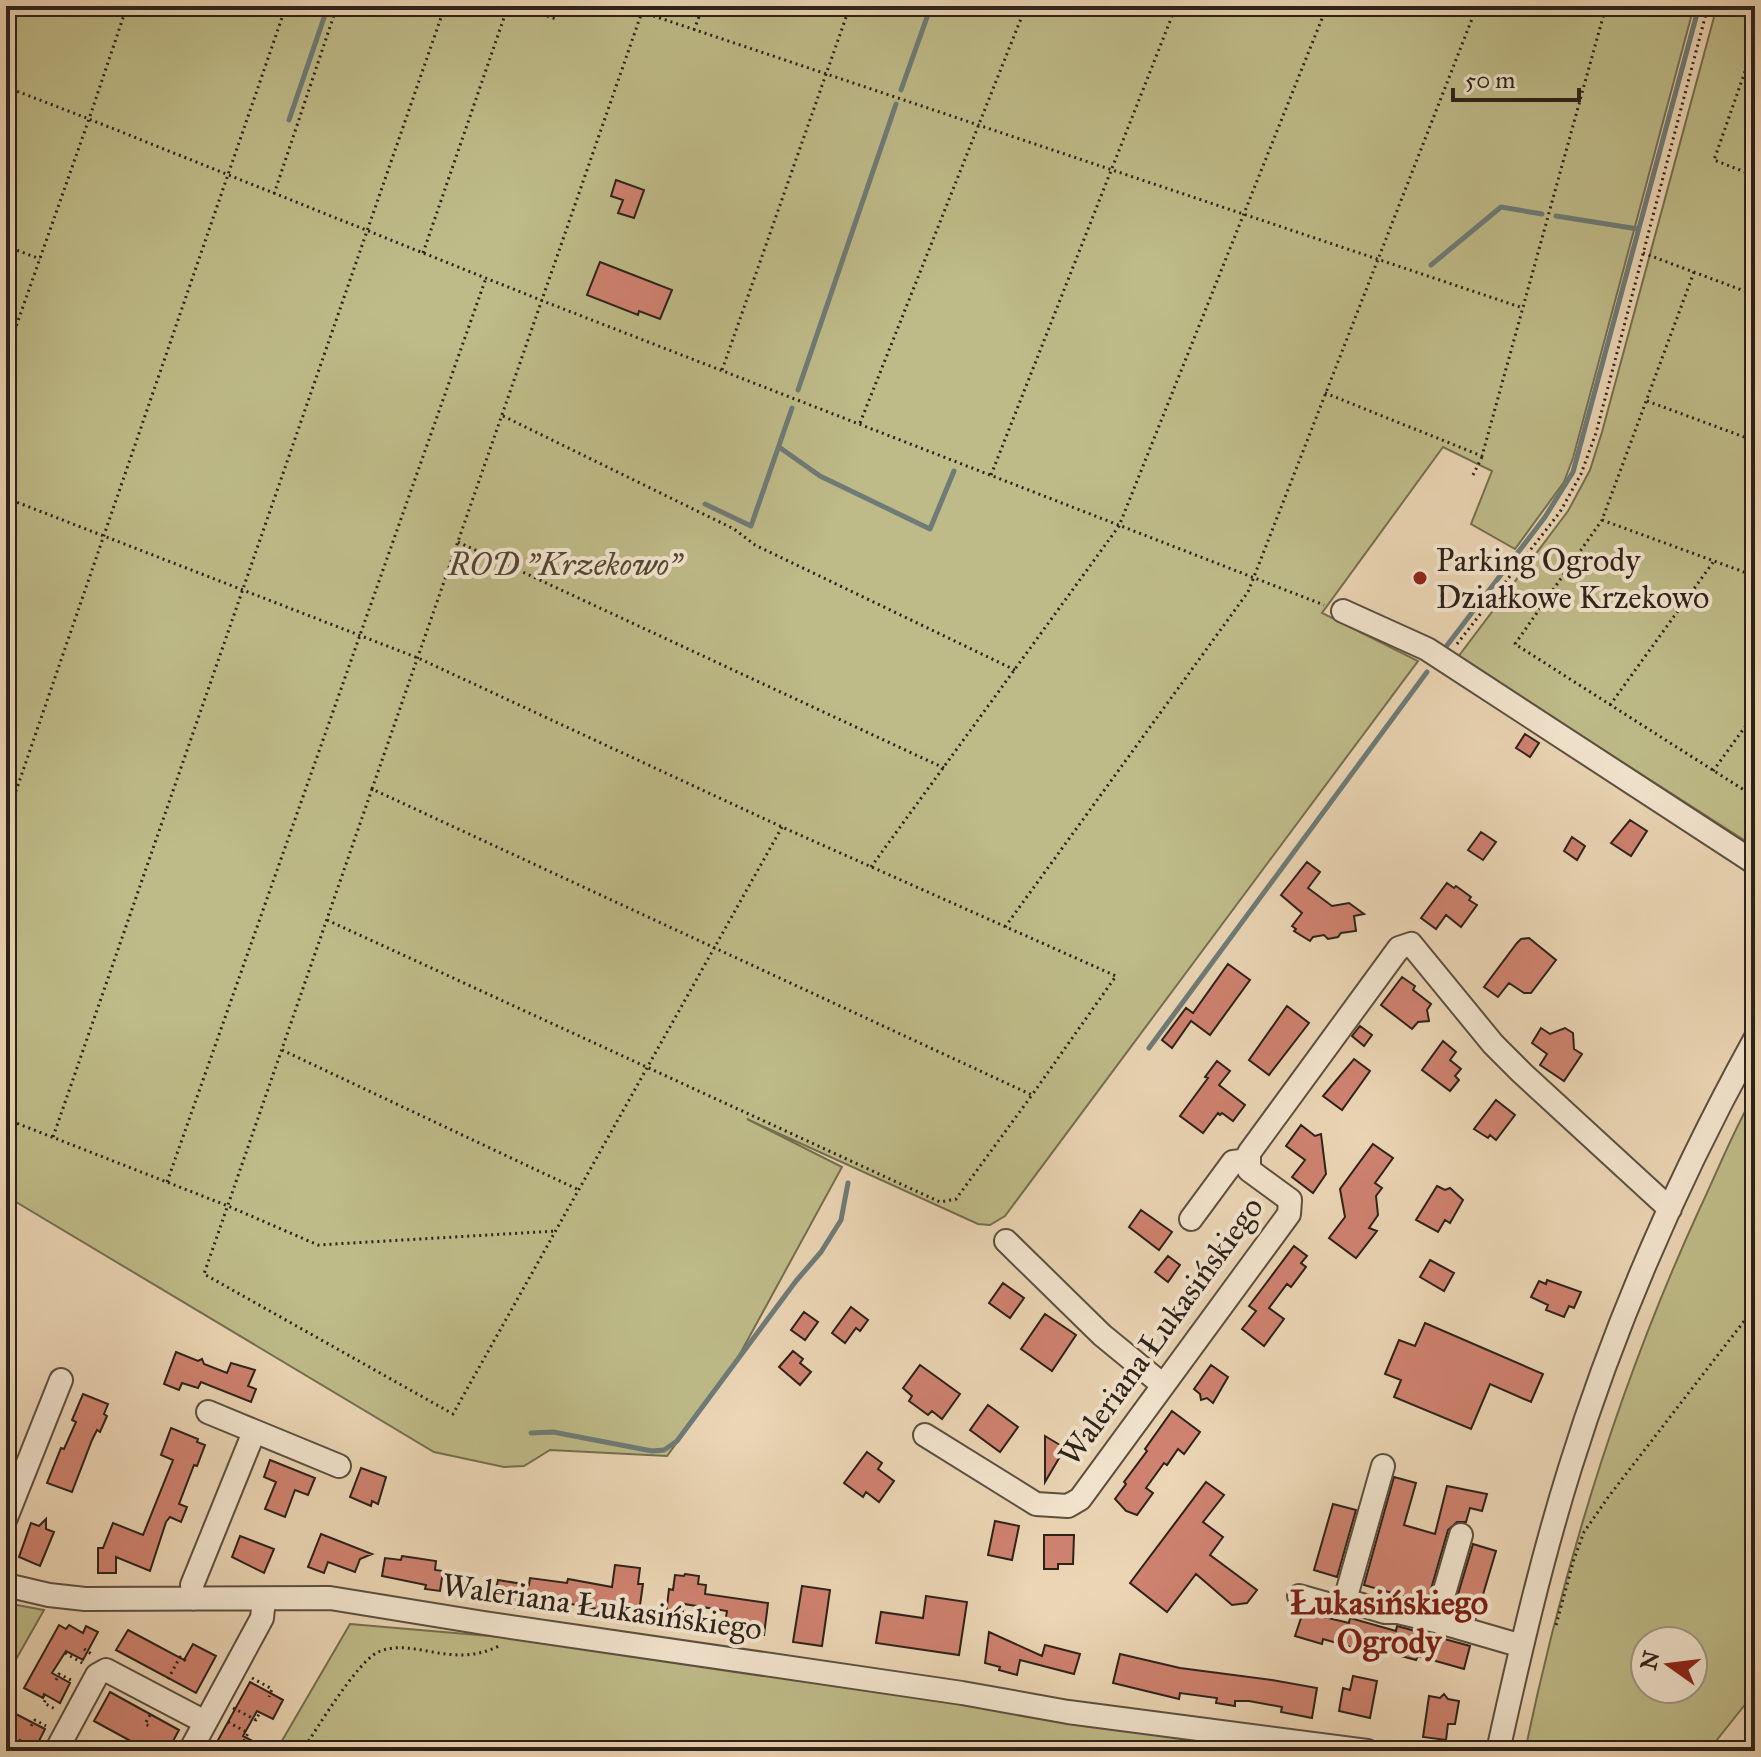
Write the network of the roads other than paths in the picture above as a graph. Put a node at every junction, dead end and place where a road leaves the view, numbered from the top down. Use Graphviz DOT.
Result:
graph roads {
  1 [pos="1343,611"];
  2 [pos="1755,863"];
  3 [pos="1755,1039"];
  4 [pos="1249,1160"];
  5 [pos="1670,1209"];
  6 [pos="1191,1219"];
  7 [pos="1006,1241"];
  8 [pos="61,1380"];
  9 [pos="1163,1385"];
  10 [pos="208,1412"];
  11 [pos="254,1432"];
  12 [pos="925,1435"];
  13 [pos="339,1466"];
  14 [pos="1383,1466"];
  15 [pos="6,1518"];
  16 [pos="1461,1535"];
  17 [pos="6,1585"];
  18 [pos="1299,1596"];
  19 [pos="193,1599"];
  20 [pos="264,1599"];
  21 [pos="1345,1600"];
  22 [pos="1436,1621"];
  23 [pos="1522,1646"];
  24 [pos="216,1722"];
  25 [pos="56,1751"];
  26 [pos="190,1751"];
  27 [pos="1367,1751"];
  28 [pos="1498,1751"];
  1 -- 2 [label="street"];
  3 -- 5 [label="street"];
  4 -- 5 [label="street, Waleriana Łukasińskiego"];
  4 -- 6 [label="street"];
  4 -- 9 [label="street, Waleriana Łukasińskiego"];
  5 -- 23 [label="street"];
  7 -- 9 [label="street"];
  8 -- 15 [label="street"];
  9 -- 12 [label="street, Waleriana Łukasińskiego"];
  10 -- 11 [label="street"];
  11 -- 13 [label="street"];
  11 -- 19 [label="street"];
  14 -- 21 [label="street"];
  16 -- 22 [label="street"];
  17 -- 19 [label="street, Waleriana Łukasińskiego"];
  18 -- 21 [label="street"];
  19 -- 20 [label="street, Waleriana Łukasińskiego"];
  20 -- 24 [label="street"];
  20 -- 27 [label="street, Waleriana Łukasińskiego"];
  21 -- 22 [label="street"];
  22 -- 23 [label="street"];
  23 -- 28 [label="street"];
  24 -- 25 [label="street"];
  24 -- 26 [label="street"];
}
